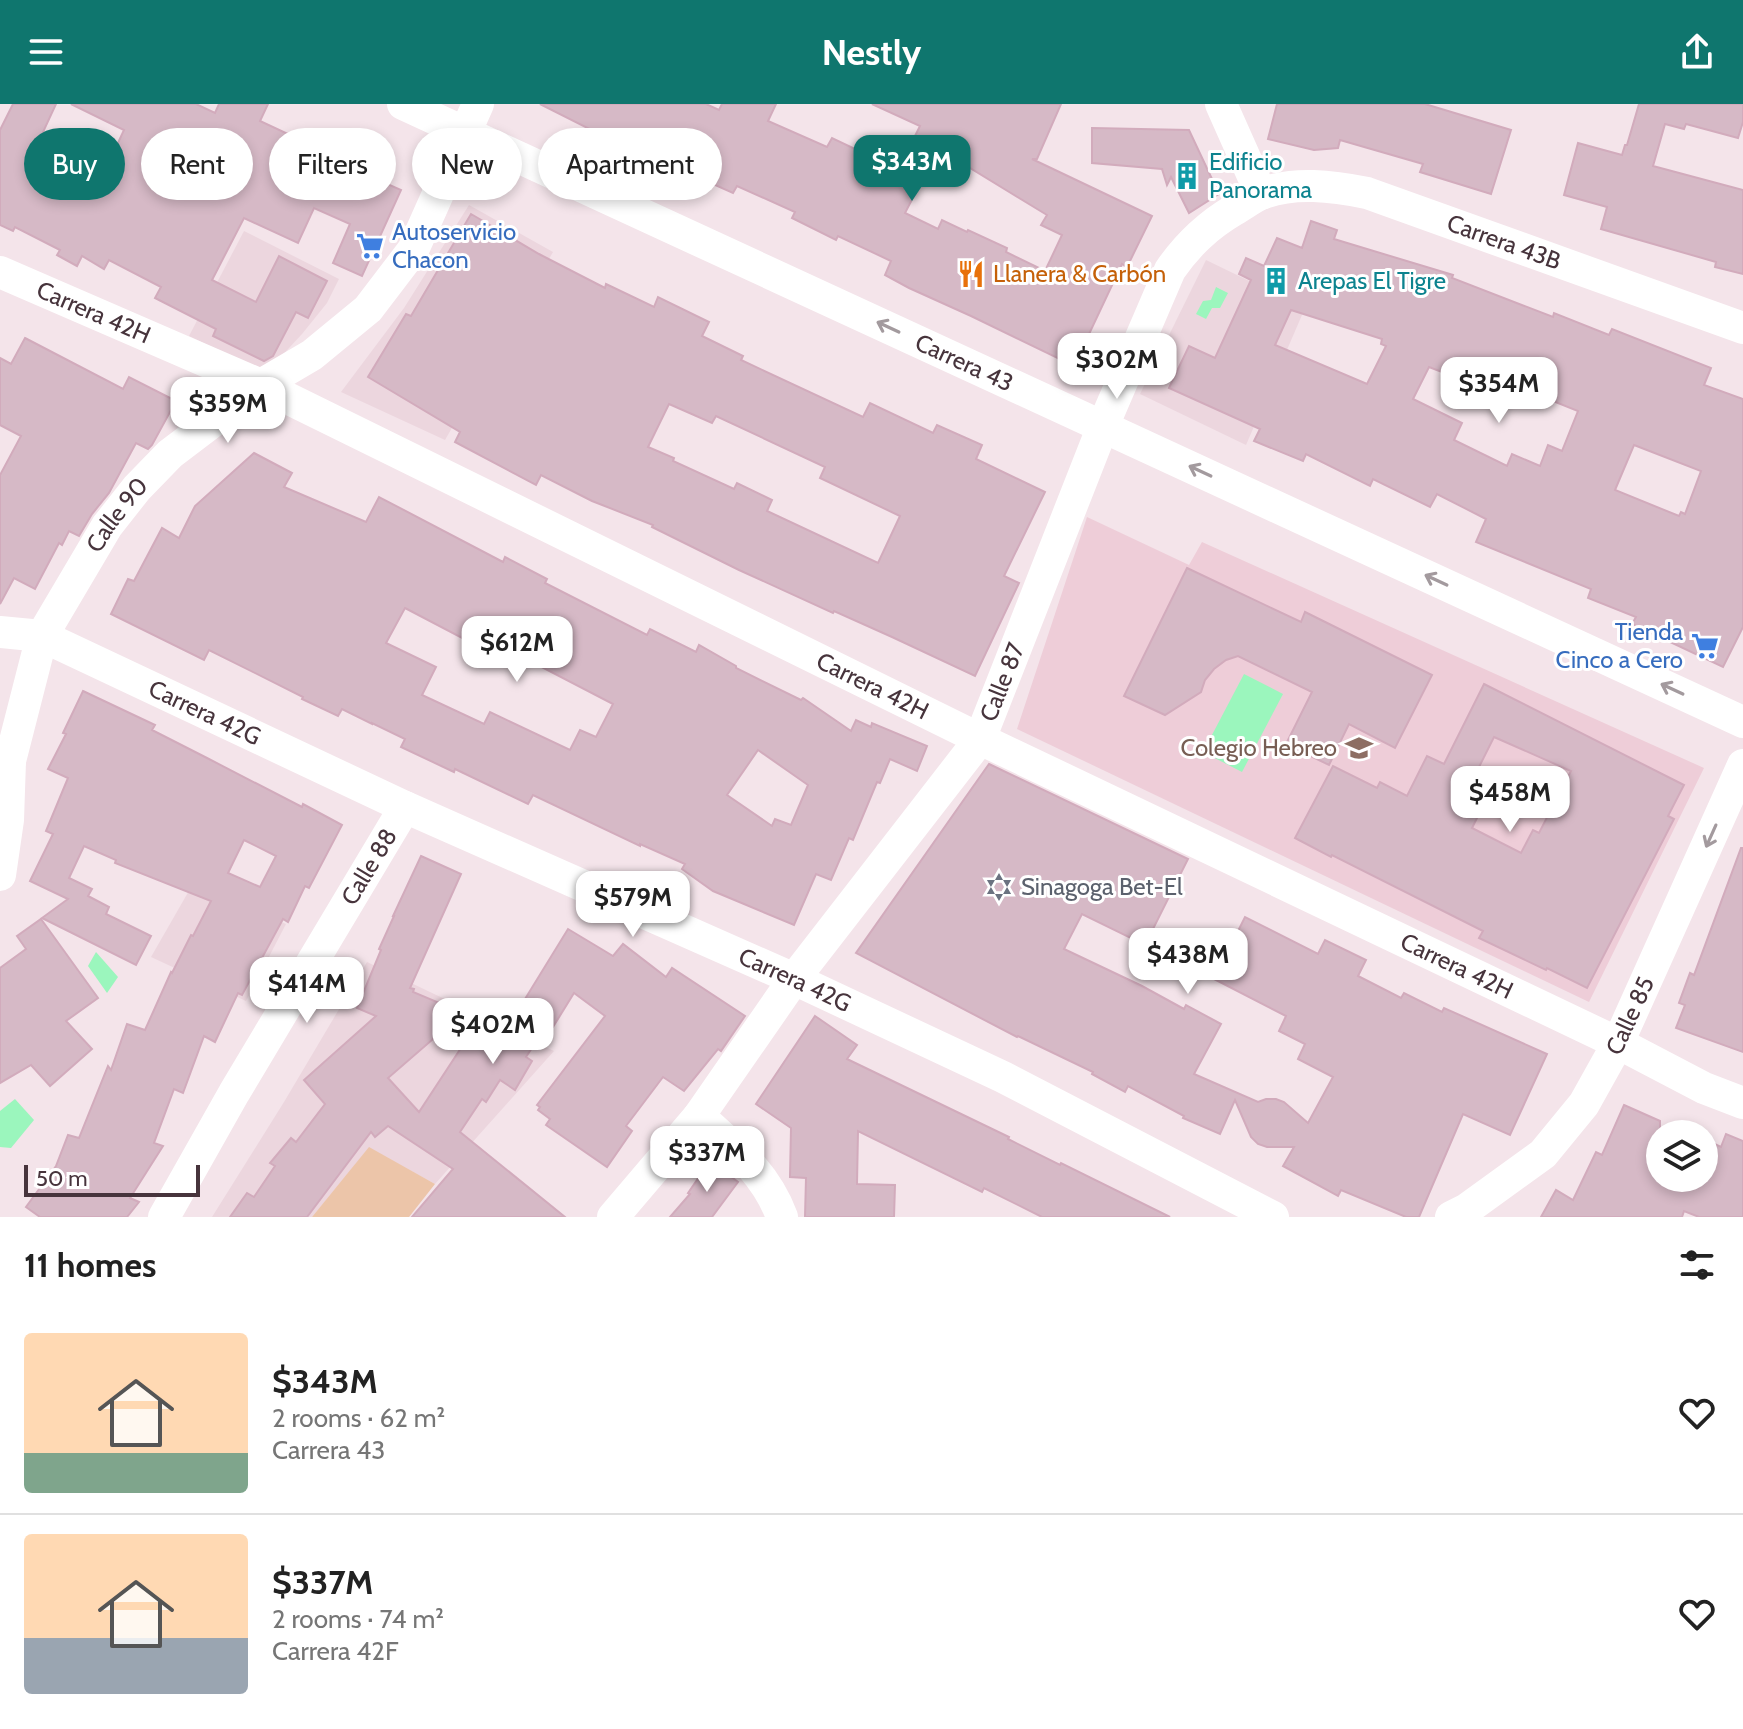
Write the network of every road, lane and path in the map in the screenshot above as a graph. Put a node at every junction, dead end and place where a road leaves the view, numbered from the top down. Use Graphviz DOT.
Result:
graph roads {
  1 [pos="403,104"];
  2 [pos="1221,104"];
  3 [pos="472,118"];
  4 [pos="1261,194"];
  5 [pos="0,272"];
  6 [pos="1743,328"];
  7 [pos="261,385"];
  8 [pos="1103,426"];
  9 [pos="0,632"];
  10 [pos="42,636"];
  11 [pos="1743,722"];
  12 [pos="980,739"];
  13 [pos="1743,765"];
  14 [pos="5,767"];
  15 [pos="405,807"];
  16 [pos="0,875"];
  17 [pos="794,979"];
  18 [pos="1618,1043"];
  19 [pos="1743,1103"];
  20 [pos="699,1116"];
  21 [pos="164,1217"];
  22 [pos="613,1217"];
  23 [pos="782,1217"];
  24 [pos="1273,1217"];
  25 [pos="1451,1217"];
  1 -- 3 [label="street, Carrera 43"];
  2 -- 4 [label="street"];
  3 -- 7 [label="street, Calle 90"];
  8 -- 3 [label="street, Carrera 43, one-way"];
  4 -- 6 [label="street, Carrera 43B"];
  4 -- 8 [label="street, Calle 87"];
  5 -- 7 [label="street, Carrera 42H"];
  7 -- 10 [label="street, Calle 90"];
  7 -- 12 [label="street, Carrera 42H"];
  11 -- 8 [label="street, Carrera 43, one-way"];
  8 -- 12 [label="street, Calle 87"];
  9 -- 10 [label="street, Carrera 42G"];
  10 -- 14 [label="street, Calle 90"];
  10 -- 15 [label="street, Carrera 42G"];
  12 -- 17 [label="street, Calle 87"];
  12 -- 18 [label="street, Carrera 42H"];
  13 -- 18 [label="street, Calle 85, one-way"];
  14 -- 16 [label="street, Calle 90"];
  15 -- 17 [label="street, Carrera 42G"];
  15 -- 21 [label="street, Calle 88"];
  17 -- 20 [label="street, Calle 87"];
  17 -- 24 [label="street, Carrera 42G"];
  18 -- 19 [label="street, Carrera 42H"];
  18 -- 25 [label="street, Calle 85"];
  20 -- 22 [label="street, Calle 87"];
  20 -- 23 [label="street"];
}
